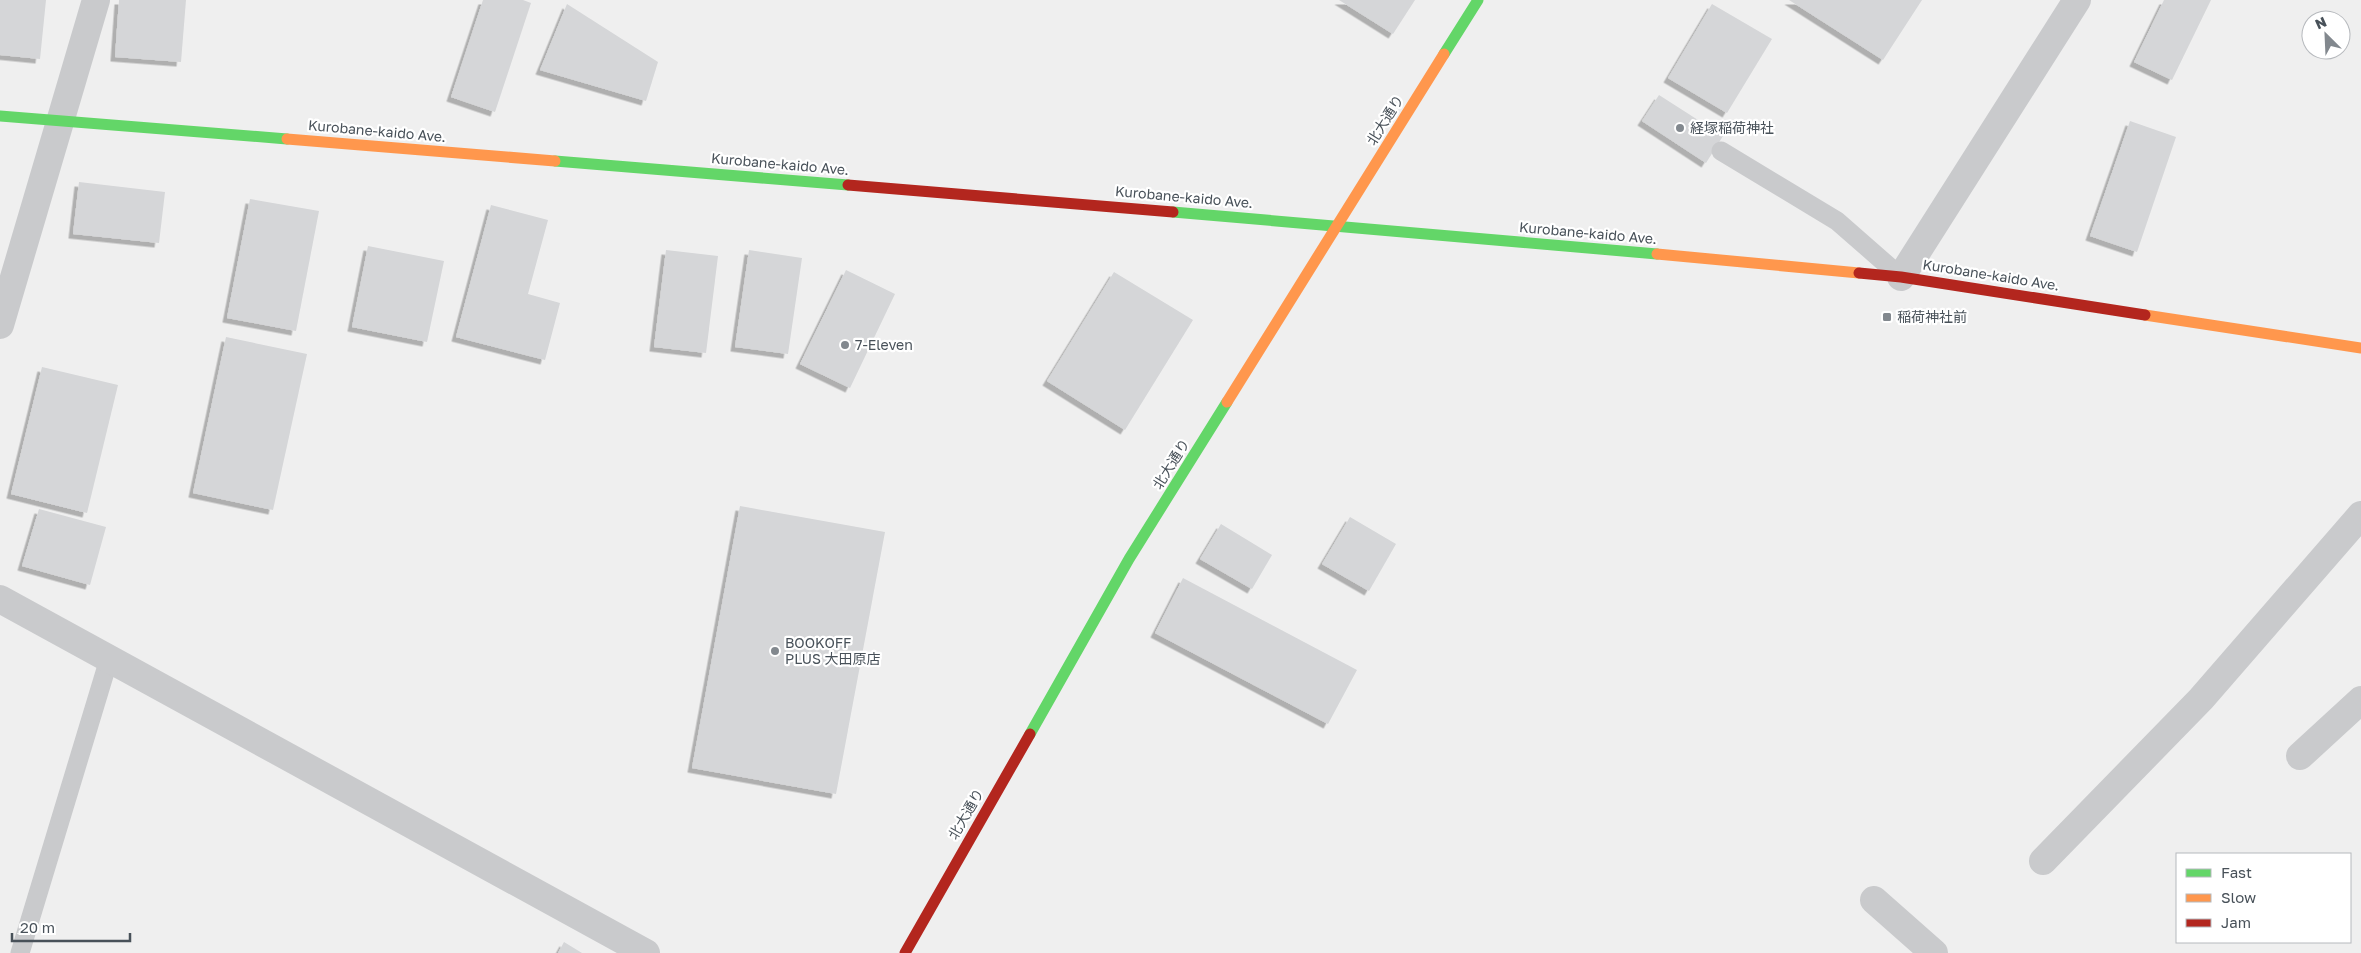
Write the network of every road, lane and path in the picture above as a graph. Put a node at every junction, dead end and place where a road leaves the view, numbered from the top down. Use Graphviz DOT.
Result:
graph roads {
  1 [pos="96,0"];
  2 [pos="1478,0"];
  3 [pos="2077,0"];
  4 [pos="0,116"];
  5 [pos="60,121"];
  6 [pos="1721,151"];
  7 [pos="1337,225"];
  8 [pos="1901,277"];
  9 [pos="0,325"];
  10 [pos="2361,348"];
  11 [pos="2361,514"];
  12 [pos="0,599"];
  13 [pos="109,659"];
  14 [pos="2361,700"];
  15 [pos="2300,756"];
  16 [pos="2043,861"];
  17 [pos="1874,900"];
  18 [pos="20,953"];
  19 [pos="646,953"];
  20 [pos="905,953"];
  21 [pos="1934,953"];
  1 -- 5 [label="street"];
  2 -- 7 [label="street, 北大通り"];
  3 -- 8 [label="street"];
  4 -- 5 [label="street, Kurobane-kaido Ave."];
  5 -- 7 [label="street, Kurobane-kaido Ave."];
  5 -- 9 [label="street"];
  6 -- 8 [label="lane"];
  7 -- 8 [label="street, Kurobane-kaido Ave."];
  7 -- 20 [label="street, 北大通り"];
  8 -- 10 [label="street, Kurobane-kaido Ave."];
  11 -- 16 [label="street"];
  12 -- 13 [label="street"];
  13 -- 18 [label="lane"];
  13 -- 19 [label="street"];
  14 -- 15 [label="street"];
  17 -- 21 [label="street"];
}
